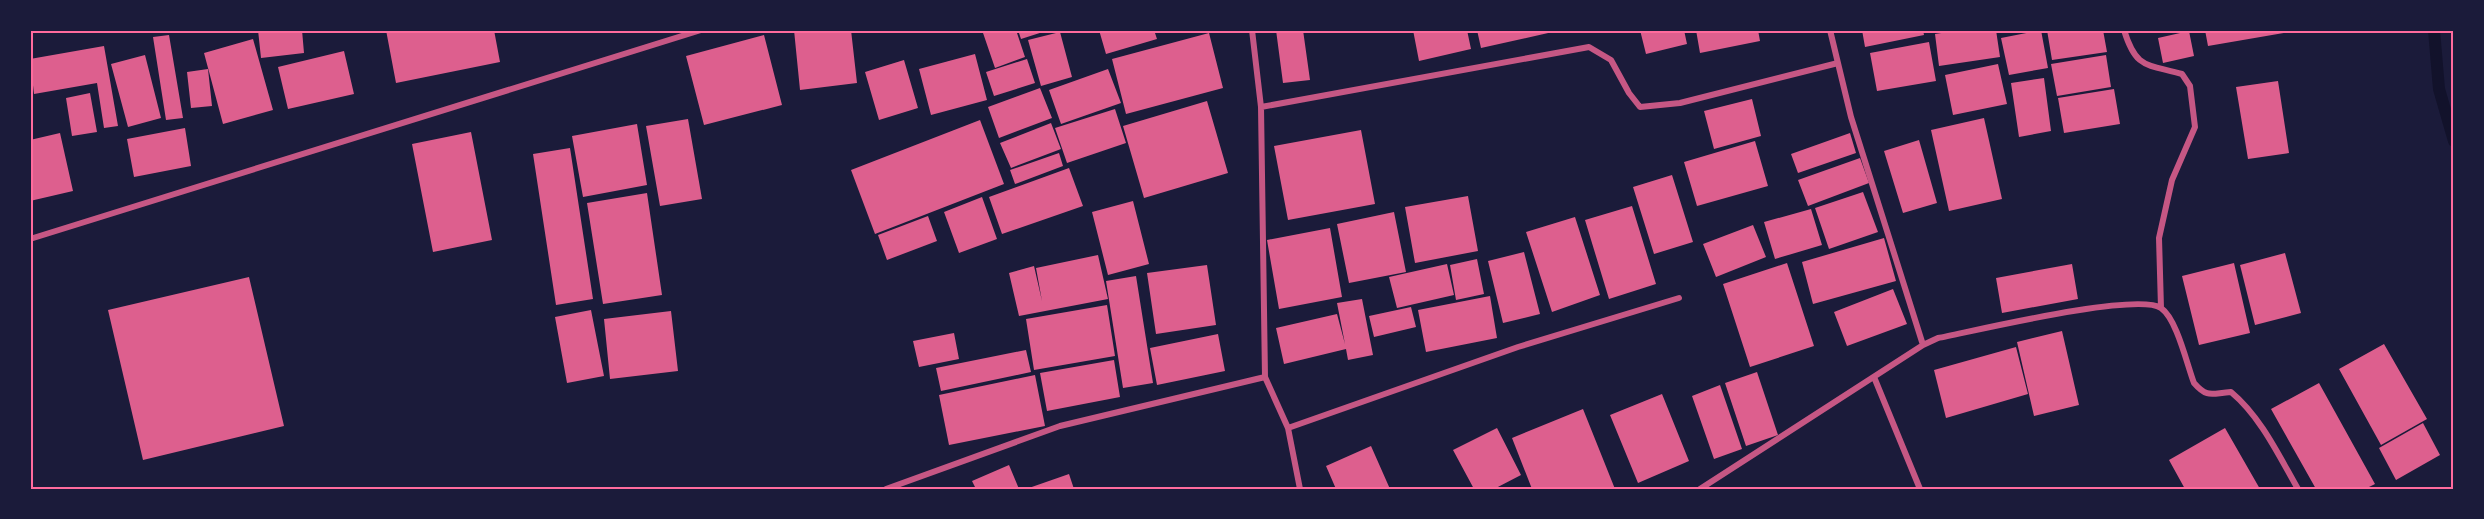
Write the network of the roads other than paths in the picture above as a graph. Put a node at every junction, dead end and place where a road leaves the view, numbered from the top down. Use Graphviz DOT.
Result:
graph roads {
  1 [pos="701,30"];
  2 [pos="1252,30"];
  3 [pos="1830,30"];
  4 [pos="2124,30"];
  5 [pos="1838,63"];
  6 [pos="1261,107"];
  7 [pos="30,239"];
  8 [pos="1679,298"];
  9 [pos="2161,308"];
  10 [pos="1923,345"];
  11 [pos="1265,377"];
  12 [pos="1874,377"];
  13 [pos="1288,428"];
  14 [pos="886,489"];
  15 [pos="1300,489"];
  16 [pos="1700,489"];
  17 [pos="1920,489"];
  18 [pos="2298,489"];
  1 -- 7 [label="street"];
  2 -- 6 [label="street"];
  3 -- 5 [label="street"];
  4 -- 9 [label="street"];
  5 -- 6 [label="street"];
  5 -- 10 [label="street"];
  6 -- 11 [label="street"];
  8 -- 13 [label="street"];
  9 -- 10 [label="street"];
  9 -- 18 [label="street"];
  10 -- 12 [label="street"];
  11 -- 13 [label="street"];
  11 -- 14 [label="street"];
  12 -- 16 [label="street"];
  12 -- 17 [label="street"];
  13 -- 15 [label="street"];
}
